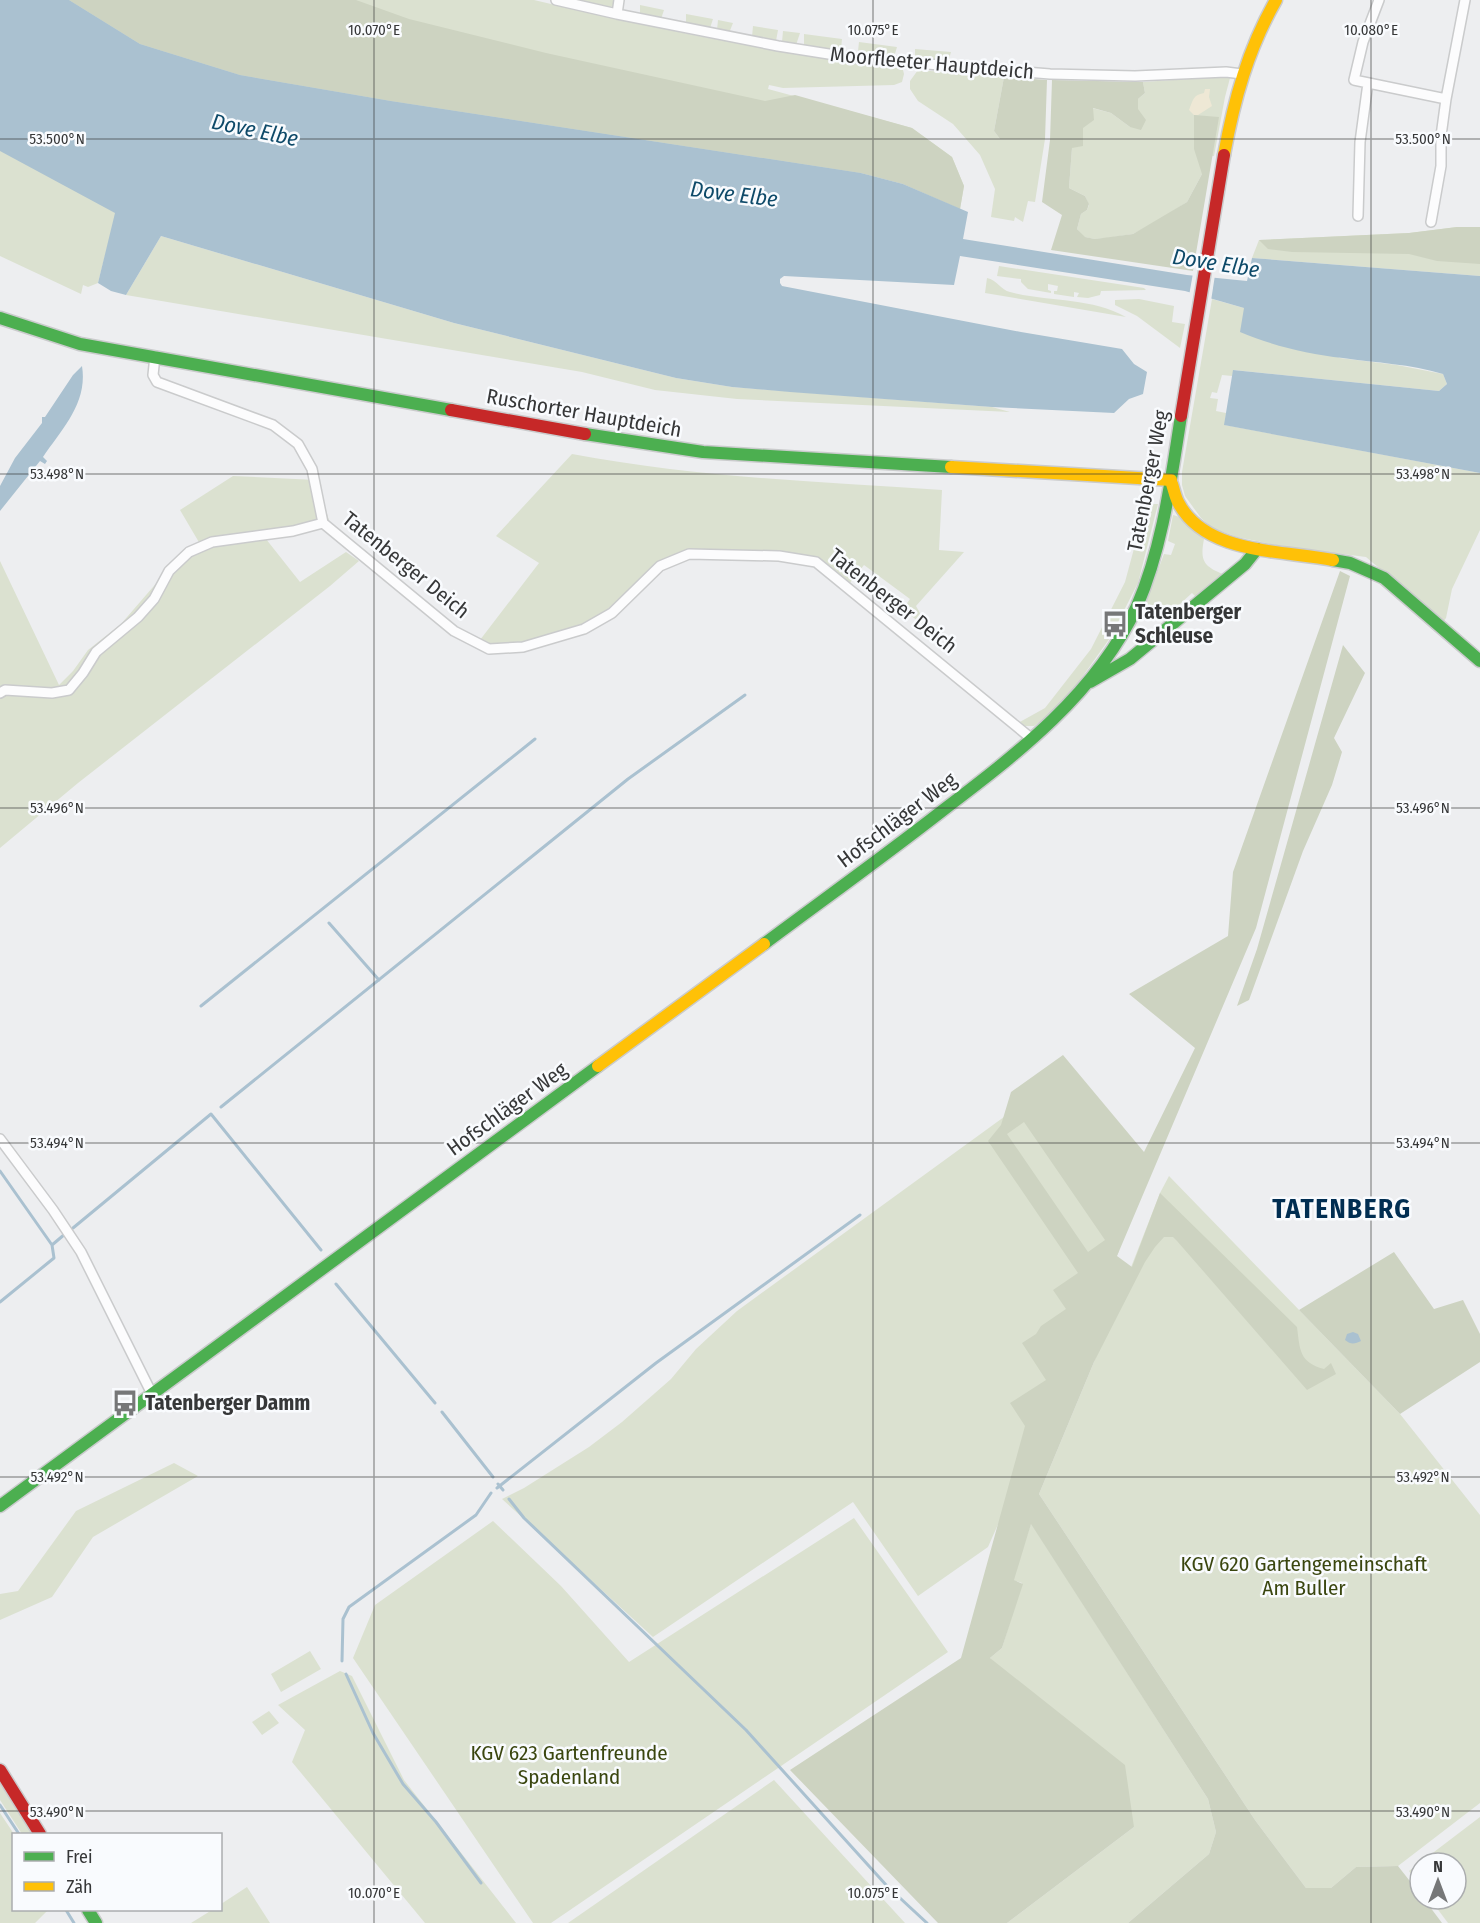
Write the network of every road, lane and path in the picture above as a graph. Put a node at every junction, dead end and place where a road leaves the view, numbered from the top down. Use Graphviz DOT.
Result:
graph roads {
  1 [pos="556,0"];
  2 [pos="619,0"];
  3 [pos="1276,0"];
  4 [pos="1379,0"];
  5 [pos="1465,0"];
  6 [pos="617,15"];
  7 [pos="1242,74"];
  8 [pos="1368,83"];
  9 [pos="1446,99"];
  10 [pos="1358,216"];
  11 [pos="1431,222"];
  12 [pos="0,318"];
  13 [pos="155,356"];
  14 [pos="1171,480"];
  15 [pos="323,523"];
  16 [pos="1257,549"];
  17 [pos="1480,661"];
  18 [pos="1087,684"];
  19 [pos="0,693"];
  20 [pos="1032,739"];
  21 [pos="0,1139"];
  22 [pos="152,1394"];
  23 [pos="0,1506"];
  24 [pos="0,1770"];
  25 [pos="39,1833"];
  1 -- 6 [label="street, Moorfleeter Hauptdeich"];
  2 -- 6 [label="street"];
  3 -- 7 [label="street"];
  4 -- 8 [label="street"];
  5 -- 9 [label="street"];
  6 -- 7 [label="street, Moorfleeter Hauptdeich"];
  7 -- 14 [label="street, Tatenberger Weg"];
  8 -- 9 [label="street"];
  8 -- 10 [label="street"];
  9 -- 11 [label="street"];
  12 -- 13 [label="street, Ruschorter Hauptdeich"];
  13 -- 14 [label="street, Ruschorter Hauptdeich"];
  13 -- 15 [label="street, Tatenberger Deich"];
  14 -- 16 [label="street"];
  14 -- 18 [label="street, Tatenberger Weg"];
  15 -- 19 [label="street"];
  15 -- 20 [label="street, Tatenberger Deich"];
  16 -- 17 [label="street"];
  16 -- 18 [label="street"];
  18 -- 20 [label="street, Tatenberger Weg"];
  20 -- 22 [label="street, Hofschläger Weg"];
  21 -- 22 [label="street"];
  22 -- 23 [label="street, Hofschläger Weg"];
  24 -- 25 [label="street"];
}
